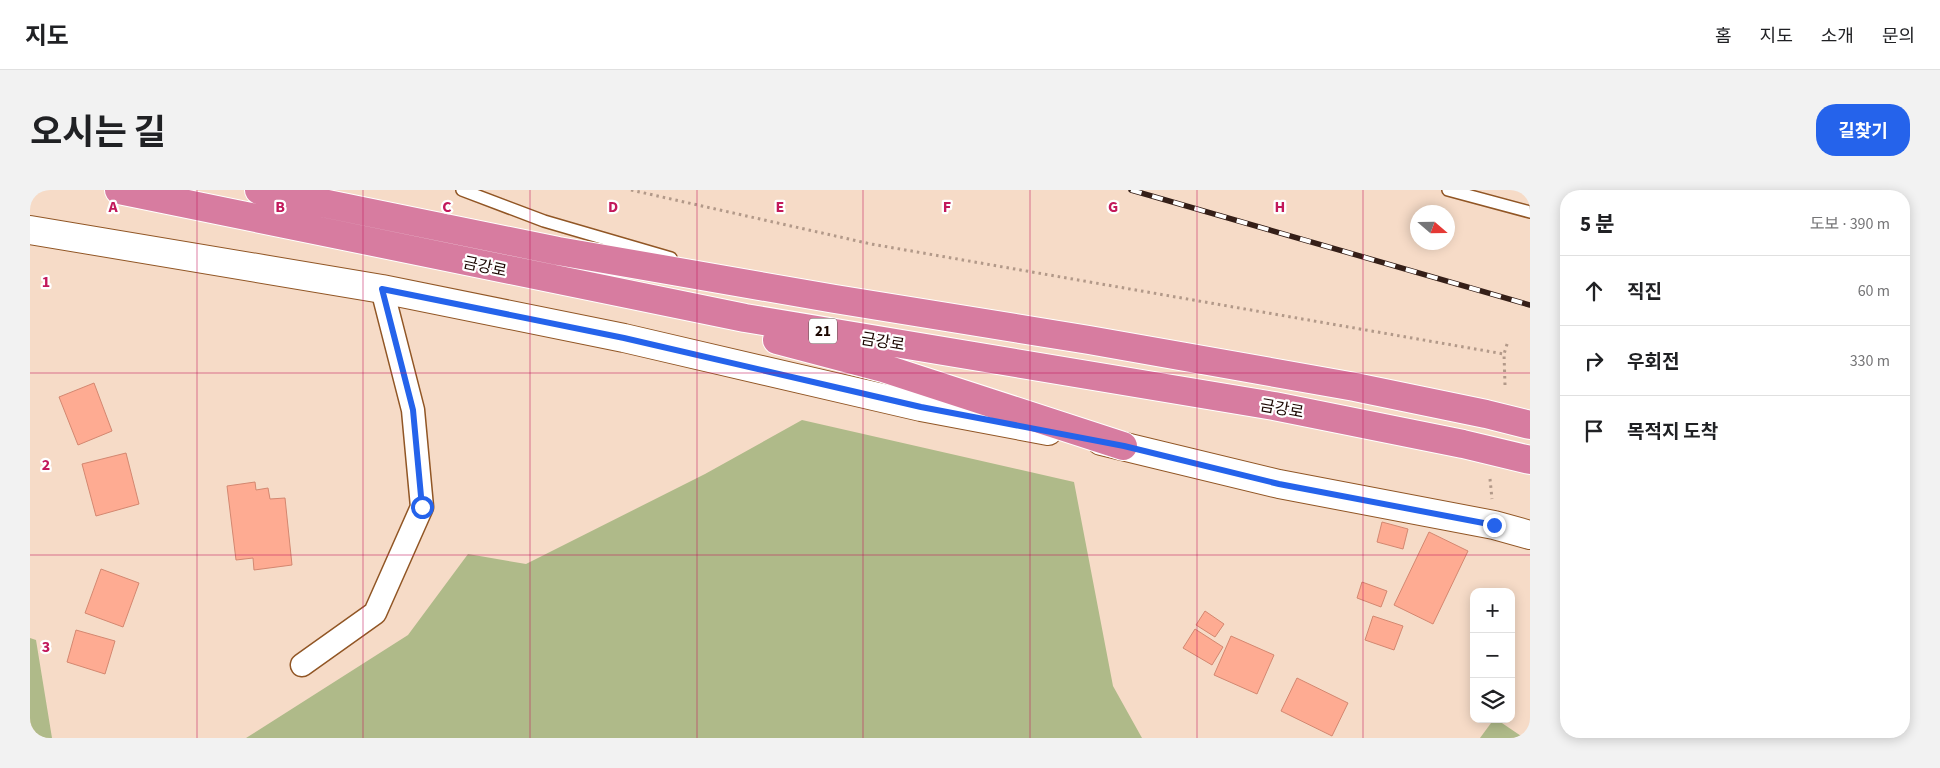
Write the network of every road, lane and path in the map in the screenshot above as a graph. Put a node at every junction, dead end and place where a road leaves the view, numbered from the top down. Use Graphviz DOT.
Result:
graph roads {
  1 [pos="119,190"];
  2 [pos="259,190"];
  3 [pos="462,190"];
  4 [pos="631,190"];
  5 [pos="1448,190"];
  6 [pos="1530,212"];
  7 [pos="279,223"];
  8 [pos="30,230"];
  9 [pos="382,289"];
  10 [pos="835,299"];
  11 [pos="1508,341"];
  12 [pos="1504,354"];
  13 [pos="1505,385"];
  14 [pos="1486,414"];
  15 [pos="1530,419"];
  16 [pos="1530,425"];
  17 [pos="1124,446"];
  18 [pos="1530,460"];
  19 [pos="1490,479"];
  20 [pos="1492,499"];
  21 [pos="1530,535"];
  22 [pos="302,665"];
  1 -- 7 [label="highway, 금강로 / 21"];
  2 -- 10 [label="highway, 금강로 / 21"];
  3 -- 10 [label="lane"];
  4 -- 12 [label="path"];
  5 -- 6 [label="lane"];
  7 -- 17 [label="highway"];
  7 -- 18 [label="highway, 금강로 / 21"];
  8 -- 9 [label="street"];
  9 -- 17 [label="street"];
  9 -- 22 [label="street"];
  10 -- 14 [label="highway, 금강로 / 21"];
  11 -- 12 [label="path"];
  12 -- 13 [label="path"];
  14 -- 15 [label="highway"];
  14 -- 16 [label="highway, 금강로 / 21"];
  17 -- 21 [label="street"];
  19 -- 20 [label="path"];
}
